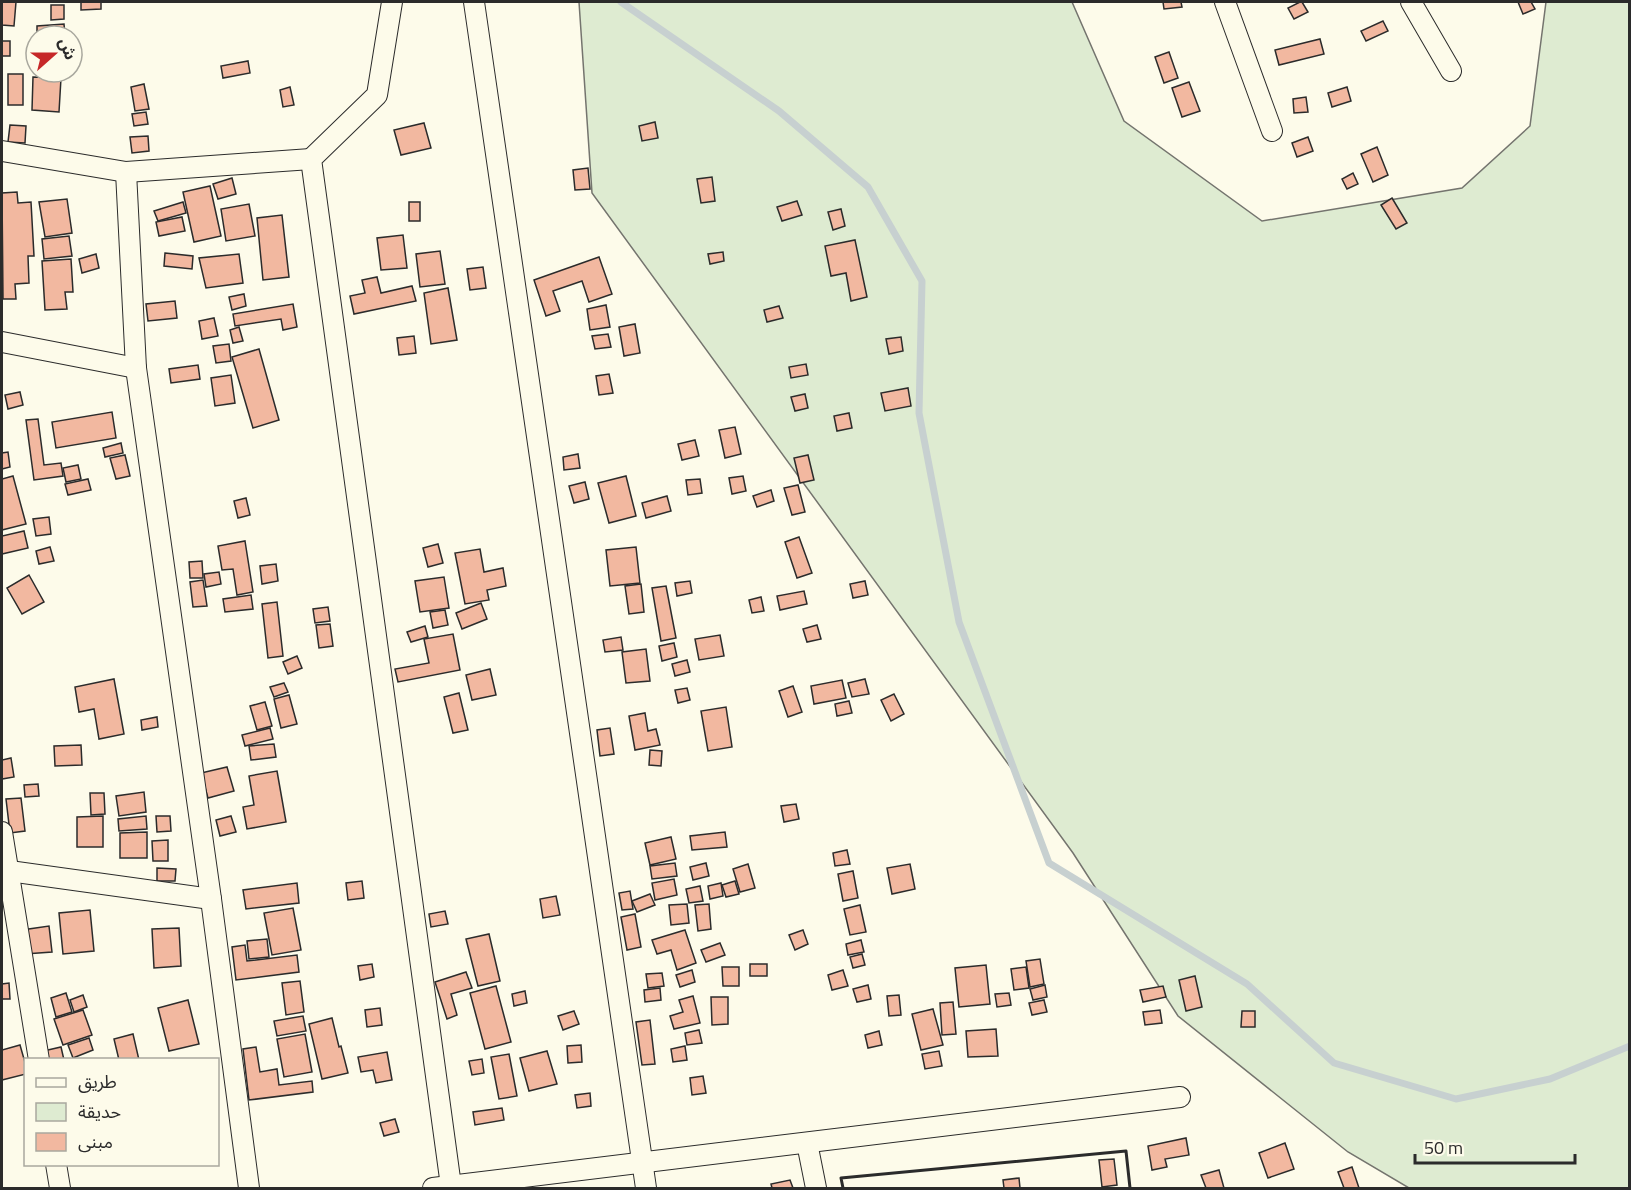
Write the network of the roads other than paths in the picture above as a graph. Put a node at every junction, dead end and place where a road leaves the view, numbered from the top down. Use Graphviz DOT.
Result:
graph roads {
  1 [pos="392,2"];
  2 [pos="474,2"];
  3 [pos="1226,2"];
  4 [pos="1412,2"];
  5 [pos="1451,71"];
  6 [pos="1272,131"];
  7 [pos="2,151"];
  8 [pos="311,159"];
  9 [pos="126,172"];
  10 [pos="2,342"];
  11 [pos="136,368"];
  12 [pos="2,832"];
  13 [pos="4,871"];
  14 [pos="211,899"];
  15 [pos="39,1058"];
  16 [pos="1180,1097"];
  17 [pos="807,1143"];
  18 [pos="642,1163"];
  19 [pos="56,1166"];
  20 [pos="442,1187"];
  21 [pos="60,1188"];
  22 [pos="249,1188"];
  23 [pos="646,1188"];
  24 [pos="816,1188"];
  1 -- 8 [label="street"];
  2 -- 18 [label="street"];
  3 -- 6 [label="street"];
  4 -- 5 [label="street"];
  7 -- 9 [label="street"];
  8 -- 9 [label="street"];
  8 -- 20 [label="street"];
  9 -- 11 [label="street"];
  10 -- 11 [label="street"];
  11 -- 14 [label="street"];
  12 -- 13 [label="street"];
  13 -- 14 [label="street"];
  13 -- 15 [label="street"];
  14 -- 22 [label="street"];
  16 -- 17 [label="street"];
  17 -- 18 [label="street"];
  17 -- 24 [label="street"];
  18 -- 20 [label="street"];
  18 -- 23 [label="street"];
  19 -- 21 [label="street"];
}
